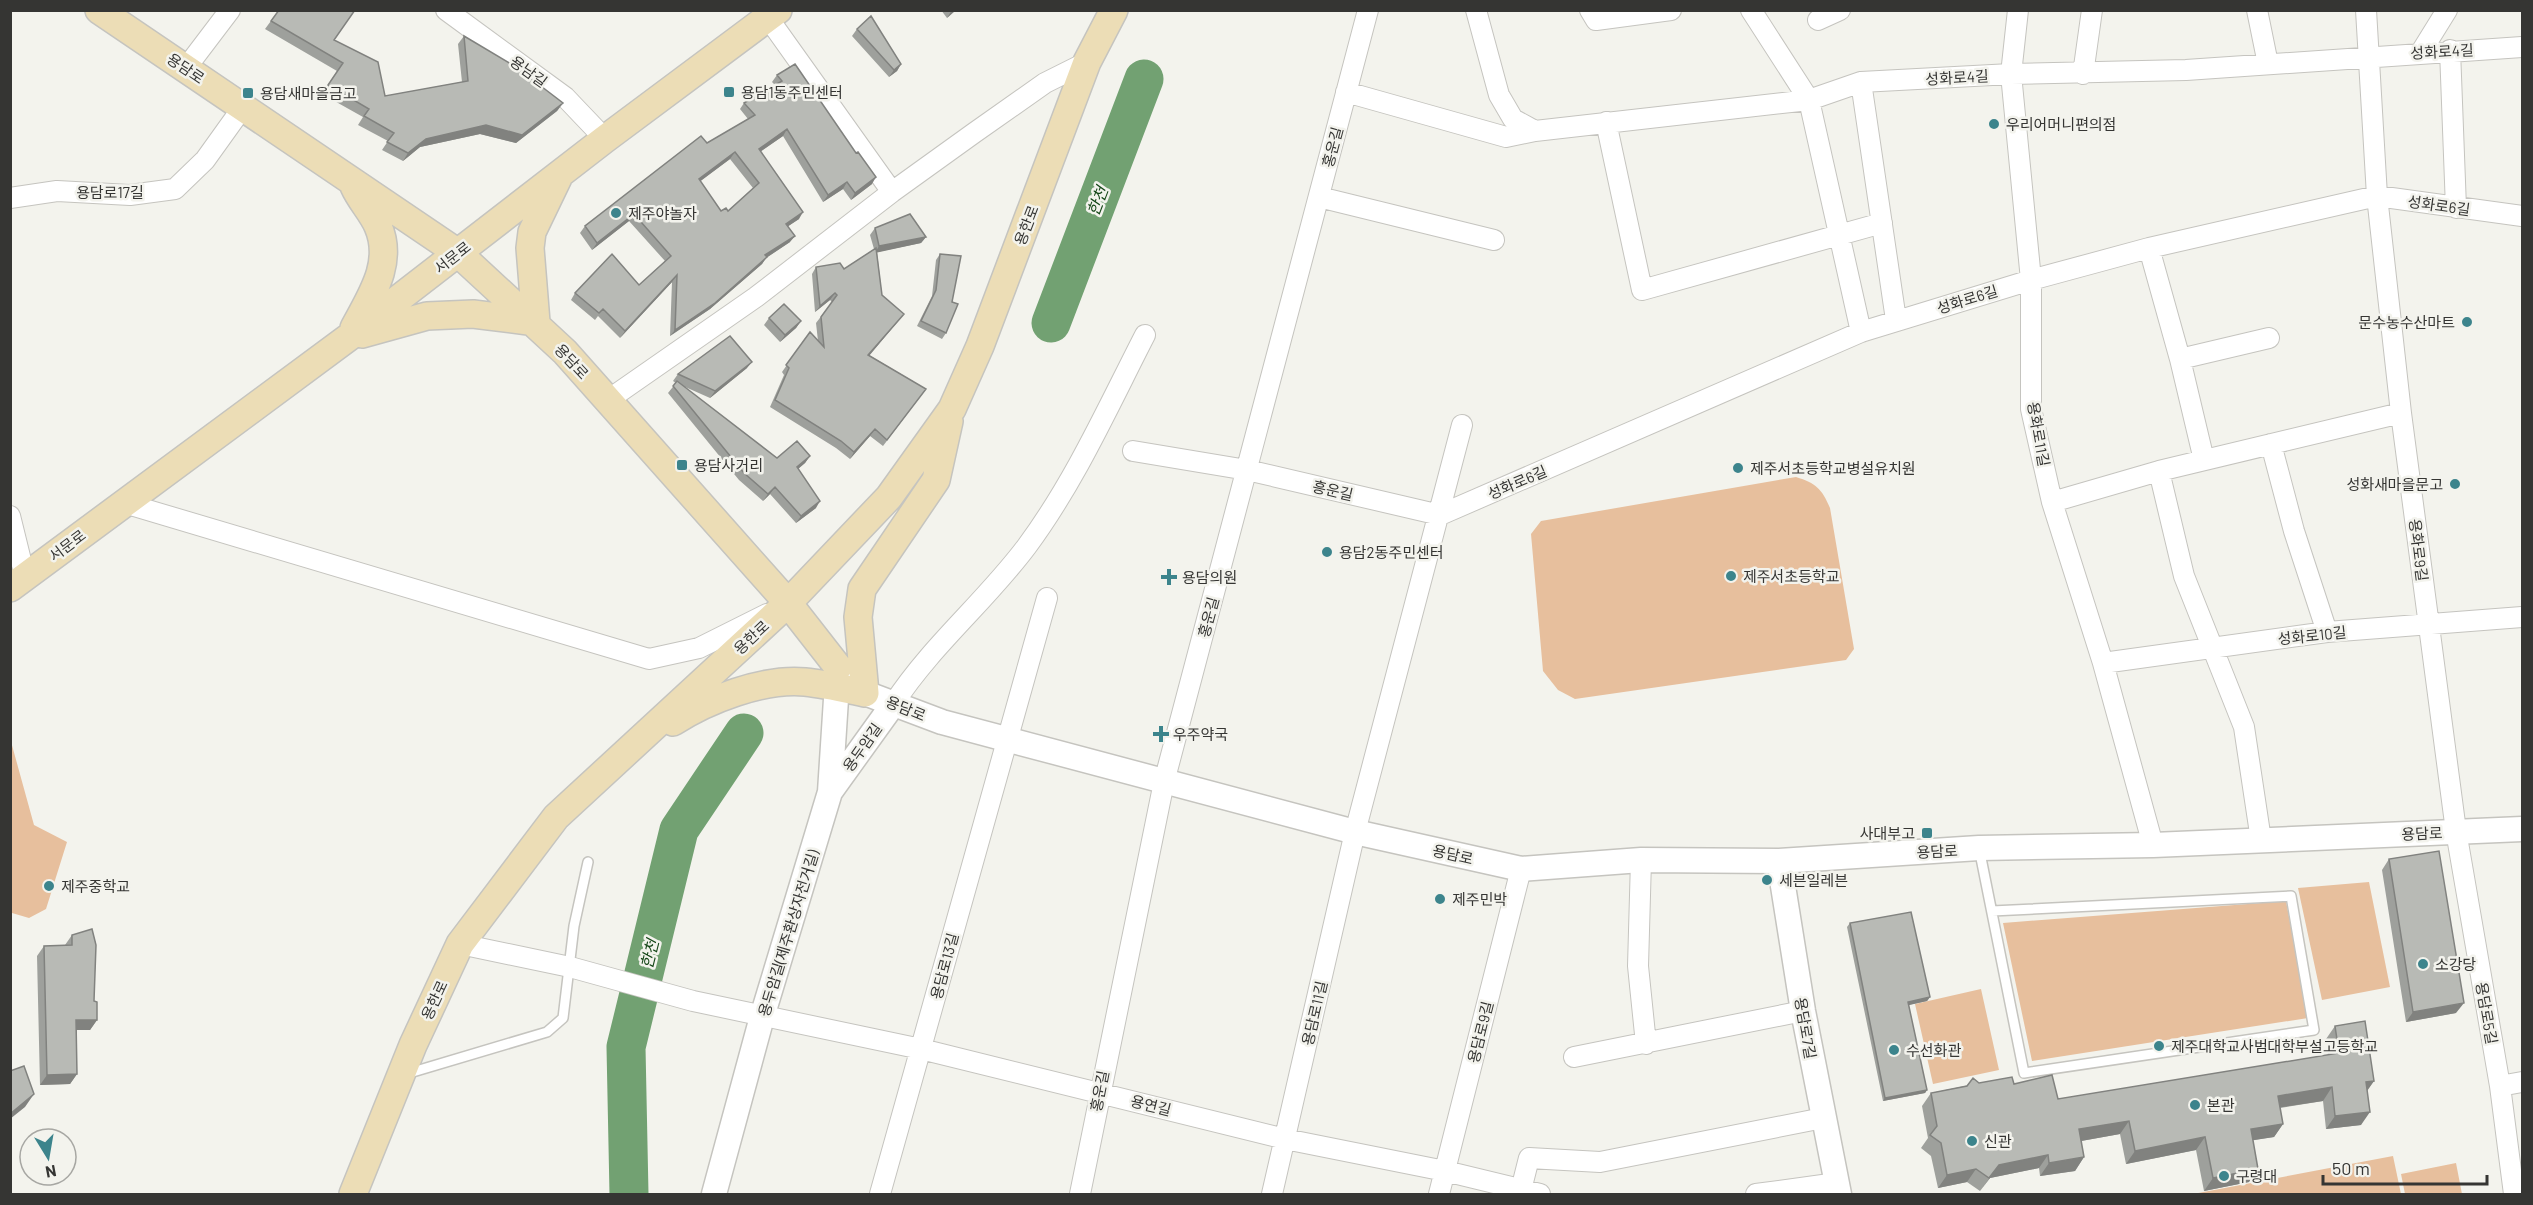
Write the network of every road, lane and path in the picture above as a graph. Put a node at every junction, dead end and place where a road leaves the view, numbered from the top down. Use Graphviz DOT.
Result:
graph roads {
  1 [pos="99,10"];
  2 [pos="231,10"];
  3 [pos="1104,10"];
  4 [pos="1114,10"];
  5 [pos="1368,10"];
  6 [pos="1476,10"];
  7 [pos="1590,10"];
  8 [pos="1671,10"];
  9 [pos="1751,10"];
  10 [pos="1840,10"];
  11 [pos="2018,10"];
  12 [pos="2092,10"];
  13 [pos="2258,10"];
  14 [pos="2366,10"];
  15 [pos="2447,10"];
  16 [pos="448,11"];
  17 [pos="773,14"];
  18 [pos="1818,20"];
  19 [pos="2523,47"];
  20 [pos="2450,50"];
  21 [pos="2421,52"];
  22 [pos="1091,54"];
  23 [pos="2368,56"];
  24 [pos="2268,64"];
  25 [pos="186,68"];
  26 [pos="2011,74"];
  27 [pos="2083,74"];
  28 [pos="1861,82"];
  29 [pos="1346,92"];
  30 [pos="1809,100"];
  31 [pos="243,107"];
  32 [pos="1606,122"];
  33 [pos="1535,130"];
  34 [pos="604,139"];
  35 [pos="560,173"];
  36 [pos="351,179"];
  37 [pos="892,192"];
  38 [pos="1319,196"];
  39 [pos="2377,196"];
  40 [pos="10,198"];
  41 [pos="2456,208"];
  42 [pos="2523,216"];
  43 [pos="1882,223"];
  44 [pos="1839,236"];
  45 [pos="1494,240"];
  46 [pos="2149,248"];
  47 [pos="458,253"];
  48 [pos="2031,280"];
  49 [pos="1896,320"];
  50 [pos="536,322"];
  51 [pos="1861,332"];
  52 [pos="1145,335"];
  53 [pos="349,337"];
  54 [pos="2269,338"];
  55 [pos="2180,358"];
  56 [pos="608,400"];
  57 [pos="951,411"];
  58 [pos="2402,413"];
  59 [pos="1462,425"];
  60 [pos="2271,444"];
  61 [pos="1134,451"];
  62 [pos="2204,460"];
  63 [pos="1247,470"];
  64 [pos="2160,471"];
  65 [pos="2052,502"];
  66 [pos="124,503"];
  67 [pos="1440,515"];
  68 [pos="10,516"];
  69 [pos="18,582"];
  70 [pos="1047,598"];
  71 [pos="788,603"];
  72 [pos="2523,617"];
  73 [pos="2428,624"];
  74 [pos="2327,632"];
  75 [pos="2212,647"];
  76 [pos="2103,663"];
  77 [pos="838,677"];
  78 [pos="866,693"];
  79 [pos="894,703"];
  80 [pos="1006,738"];
  81 [pos="625,753"];
  82 [pos="1164,782"];
  83 [pos="830,792"];
  84 [pos="2523,829"];
  85 [pos="2456,831"];
  86 [pos="1355,832"];
  87 [pos="2261,840"];
  88 [pos="2153,844"];
  89 [pos="1979,848"];
  90 [pos="1641,860"];
  91 [pos="1779,861"];
  92 [pos="588,862"];
  93 [pos="1521,869"];
  94 [pos="1992,911"];
  95 [pos="460,944"];
  96 [pos="570,967"];
  97 [pos="1803,1011"];
  98 [pos="762,1017"];
  99 [pos="1646,1044"];
  100 [pos="921,1049"];
  101 [pos="1574,1057"];
  102 [pos="401,1075"];
  103 [pos="2523,1082"];
  104 [pos="2500,1086"];
  105 [pos="1099,1092"];
  106 [pos="1823,1118"];
  107 [pos="1285,1139"];
  108 [pos="1445,1171"];
  109 [pos="1838,1189"];
  110 [pos="1531,1192"];
  111 [pos="353,1194"];
  112 [pos="714,1194"];
  113 [pos="880,1194"];
  114 [pos="1080,1194"];
  115 [pos="1272,1194"];
  116 [pos="1438,1194"];
  117 [pos="1755,1194"];
  118 [pos="2514,1194"];
  1 -- 25 [label="main road, 용담로"];
  2 -- 25 [label="street"];
  3 -- 22 [label="main road, 용한로"];
  4 -- 22 [label="main road, 용한로"];
  5 -- 29 [label="street, 홍운길"];
  6 -- 33 [label="street"];
  7 -- 8 [label="street"];
  9 -- 30 [label="street"];
  10 -- 18 [label="street"];
  11 -- 26 [label="street, 용화로11길"];
  12 -- 27 [label="street"];
  13 -- 24 [label="street"];
  14 -- 23 [label="street, 용화로9길"];
  15 -- 21 [label="street"];
  16 -- 34 [label="street, 용남길"];
  17 -- 34 [label="main road, 서문로"];
  17 -- 37 [label="street"];
  19 -- 20 [label="street, 성화로4길"];
  20 -- 21 [label="street, 성화로4길"];
  20 -- 41 [label="street"];
  21 -- 23 [label="street, 성화로4길"];
  22 -- 37 [label="street"];
  22 -- 57 [label="main road, 용한로"];
  23 -- 24 [label="street, 성화로4길"];
  23 -- 39 [label="street, 용화로9길"];
  24 -- 27 [label="street, 성화로4길"];
  25 -- 31 [label="main road, 용담로"];
  26 -- 27 [label="street, 성화로4길"];
  26 -- 28 [label="street, 성화로4길"];
  26 -- 48 [label="street, 용화로11길"];
  28 -- 30 [label="street, 성화로4길"];
  28 -- 43 [label="street"];
  29 -- 33 [label="street, 성화로4길"];
  29 -- 38 [label="street, 홍운길"];
  30 -- 32 [label="street, 성화로4길"];
  30 -- 44 [label="street"];
  31 -- 36 [label="main road, 용담로"];
  31 -- 40 [label="street, 용담로17길"];
  32 -- 33 [label="street, 성화로4길"];
  32 -- 44 [label="street"];
  34 -- 35 [label="main road, 서문로"];
  35 -- 47 [label="main road, 서문로"];
  35 -- 50 [label="main road"];
  36 -- 47 [label="main road, 용담로"];
  36 -- 53 [label="main road"];
  37 -- 56 [label="street"];
  38 -- 45 [label="street"];
  38 -- 63 [label="street, 홍운길"];
  39 -- 41 [label="street, 성화로6길"];
  39 -- 46 [label="street, 성화로6길"];
  39 -- 58 [label="street, 용화로9길"];
  41 -- 42 [label="street, 성화로6길"];
  43 -- 44 [label="street"];
  43 -- 49 [label="street"];
  44 -- 51 [label="street"];
  46 -- 48 [label="street, 성화로6길"];
  46 -- 55 [label="street"];
  47 -- 50 [label="main road, 용담로"];
  47 -- 53 [label="main road, 서문로"];
  48 -- 49 [label="street, 성화로6길"];
  48 -- 65 [label="street, 용화로11길"];
  49 -- 51 [label="street, 성화로6길"];
  50 -- 53 [label="main road"];
  50 -- 56 [label="main road, 용담로"];
  51 -- 67 [label="street, 성화로6길"];
  52 -- 79 [label="street"];
  53 -- 66 [label="main road, 서문로"];
  54 -- 55 [label="street"];
  55 -- 62 [label="street"];
  56 -- 71 [label="main road, 용담로"];
  57 -- 71 [label="main road, 용한로"];
  57 -- 78 [label="main road"];
  58 -- 60 [label="street"];
  58 -- 73 [label="street, 용화로9길"];
  59 -- 67 [label="street"];
  60 -- 62 [label="street"];
  60 -- 74 [label="street"];
  61 -- 63 [label="street, 흥운길"];
  62 -- 64 [label="street"];
  63 -- 67 [label="street, 흥운길"];
  63 -- 82 [label="street, 홍운길"];
  64 -- 65 [label="street"];
  64 -- 75 [label="street"];
  65 -- 76 [label="street, 용화로11길"];
  66 -- 69 [label="main road, 서문로"];
  66 -- 71 [label="street"];
  67 -- 86 [label="street"];
  68 -- 69 [label="street"];
  70 -- 80 [label="street"];
  71 -- 77 [label="main road, 용담로"];
  71 -- 81 [label="main road, 용한로"];
  72 -- 73 [label="street, 성화로10길"];
  73 -- 74 [label="street, 성화로10길"];
  73 -- 85 [label="street, 용화로9길"];
  74 -- 75 [label="street, 성화로10길"];
  75 -- 76 [label="street, 성화로10길"];
  75 -- 87 [label="street"];
  76 -- 88 [label="street, 용화로11길"];
  77 -- 78 [label="main road"];
  77 -- 81 [label="main road"];
  77 -- 83 [label="street, 용두암길(제주환상자전거길)"];
  78 -- 79 [label="street, 용담로"];
  79 -- 80 [label="street, 용담로"];
  79 -- 83 [label="street, 용두암길"];
  80 -- 82 [label="street, 용담로"];
  80 -- 100 [label="street, 용담로13길"];
  81 -- 95 [label="main road, 용한로"];
  82 -- 86 [label="street, 용담로"];
  82 -- 105 [label="street, 홍운길"];
  83 -- 98 [label="street, 용두암길(제주환상자전거길)"];
  84 -- 85 [label="street, 용담로"];
  85 -- 87 [label="street, 용담로"];
  85 -- 104 [label="street, 용담로5길"];
  86 -- 93 [label="street, 용담로"];
  86 -- 107 [label="street, 용담로11길"];
  87 -- 88 [label="street, 용담로"];
  88 -- 89 [label="street, 용담로"];
  89 -- 91 [label="street, 용담로"];
  89 -- 94 [label="lane"];
  90 -- 91 [label="street, 용담로"];
  90 -- 93 [label="street, 용담로"];
  90 -- 99 [label="street"];
  91 -- 97 [label="street, 용담로7길"];
  92 -- 96 [label="lane"];
  93 -- 108 [label="street, 용담로9길"];
  94 -- 94 [label="lane"];
  95 -- 96 [label="street, 용연길"];
  95 -- 102 [label="main road, 용한로"];
  96 -- 98 [label="street, 용연길"];
  96 -- 102 [label="lane"];
  97 -- 99 [label="street"];
  97 -- 106 [label="street, 용담로7길"];
  98 -- 100 [label="street, 용연길"];
  98 -- 112 [label="street, 용두암길(제주환상자전거길)"];
  99 -- 101 [label="street"];
  100 -- 105 [label="street, 용연길"];
  100 -- 113 [label="street, 용담로13길"];
  102 -- 111 [label="main road, 용한로"];
  103 -- 104 [label="street"];
  104 -- 118 [label="street, 용담로5길"];
  105 -- 107 [label="street, 용연길"];
  105 -- 114 [label="street, 홍운길"];
  106 -- 109 [label="street, 용담로7길"];
  106 -- 110 [label="street"];
  107 -- 108 [label="street, 용연길"];
  107 -- 115 [label="street, 용담로11길"];
  108 -- 110 [label="street, 용연길"];
  108 -- 116 [label="street, 용담로9길"];
  109 -- 117 [label="street"];
}
